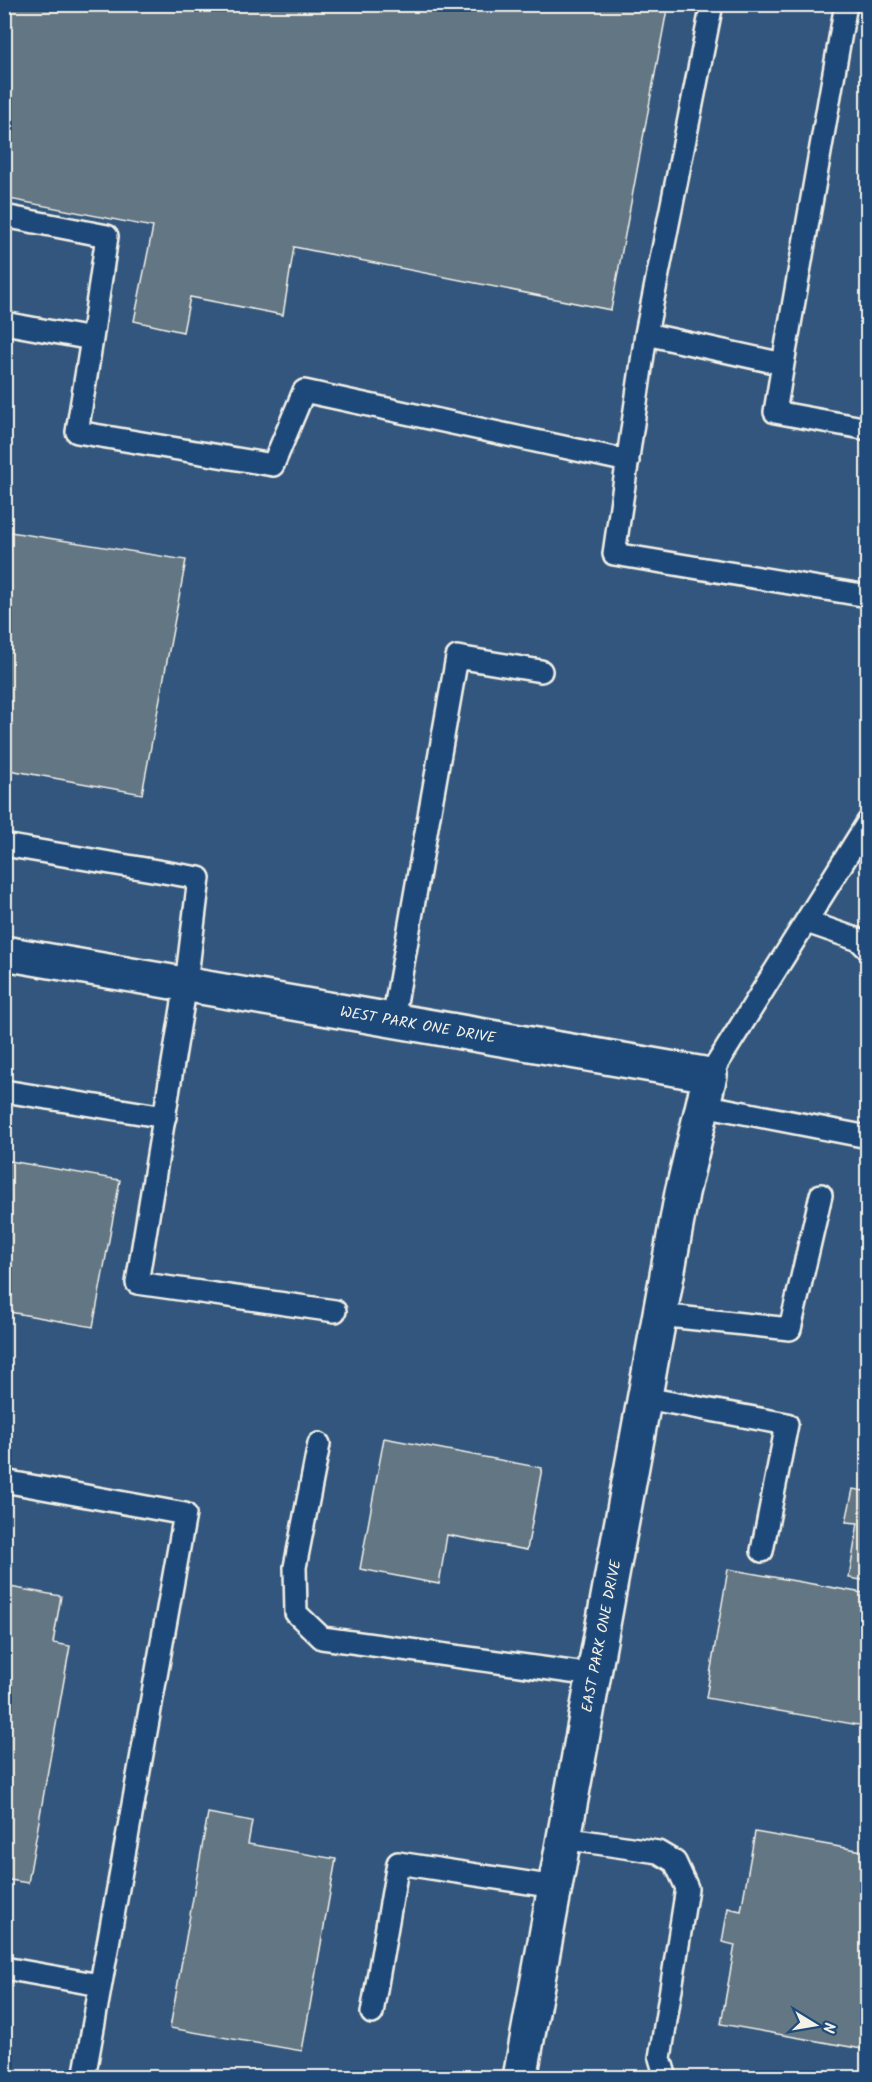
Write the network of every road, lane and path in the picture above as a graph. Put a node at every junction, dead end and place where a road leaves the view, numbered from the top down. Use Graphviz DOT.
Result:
graph roads {
  1 [pos="712,4"];
  2 [pos="846,4"];
  3 [pos="4,216"];
  4 [pos="4,323"];
  5 [pos="646,334"];
  6 [pos="92,339"];
  7 [pos="783,364"];
  8 [pos="867,429"];
  9 [pos="628,460"];
  10 [pos="867,596"];
  11 [pos="541,671"];
  12 [pos="867,822"];
  13 [pos="4,845"];
  14 [pos="807,922"];
  15 [pos="867,949"];
  16 [pos="4,953"];
  17 [pos="186,984"];
  18 [pos="393,1020"];
  19 [pos="706,1090"];
  20 [pos="4,1091"];
  21 [pos="165,1117"];
  22 [pos="867,1137"];
  23 [pos="821,1195"];
  24 [pos="335,1311"];
  25 [pos="659,1315"];
  26 [pos="645,1398"];
  27 [pos="320,1444"];
  28 [pos="4,1481"];
  29 [pos="762,1551"];
  30 [pos="593,1675"];
  31 [pos="563,1838"];
  32 [pos="555,1887"];
  33 [pos="4,1968"];
  34 [pos="100,1986"];
  35 [pos="372,2013"];
  36 [pos="84,2078"];
  37 [pos="520,2078"];
  38 [pos="666,2078"];
  1 -- 5 [label="lane"];
  2 -- 7 [label="lane"];
  3 -- 6 [label="lane"];
  4 -- 6 [label="lane"];
  5 -- 7 [label="lane"];
  5 -- 9 [label="lane"];
  6 -- 9 [label="lane"];
  7 -- 8 [label="lane"];
  9 -- 10 [label="lane"];
  11 -- 18 [label="lane"];
  12 -- 14 [label="lane"];
  13 -- 17 [label="lane"];
  14 -- 15 [label="lane"];
  14 -- 19 [label="lane"];
  16 -- 17 [label="street, WEST PARK ONE DRIVE"];
  17 -- 18 [label="street, WEST PARK ONE DRIVE"];
  17 -- 21 [label="lane"];
  18 -- 19 [label="street, WEST PARK ONE DRIVE"];
  19 -- 22 [label="lane"];
  19 -- 25 [label="street, EAST PARK ONE DRIVE"];
  20 -- 21 [label="lane"];
  21 -- 24 [label="lane"];
  23 -- 25 [label="lane"];
  25 -- 26 [label="street, EAST PARK ONE DRIVE"];
  26 -- 29 [label="lane"];
  26 -- 30 [label="street, EAST PARK ONE DRIVE"];
  27 -- 30 [label="lane"];
  28 -- 34 [label="lane"];
  30 -- 31 [label="street, EAST PARK ONE DRIVE"];
  31 -- 32 [label="street, EAST PARK ONE DRIVE"];
  31 -- 38 [label="lane"];
  32 -- 35 [label="lane"];
  32 -- 37 [label="street, EAST PARK ONE DRIVE"];
  33 -- 34 [label="lane"];
  34 -- 36 [label="lane"];
}
